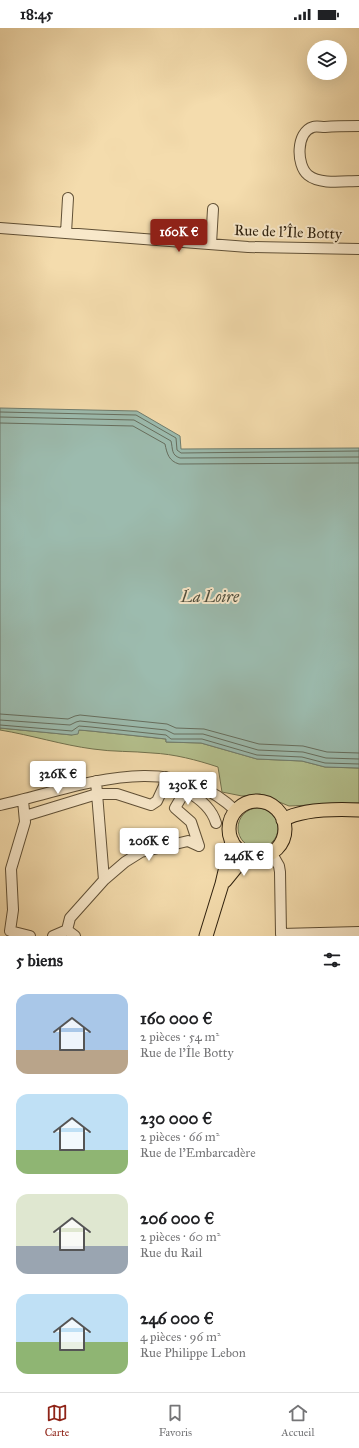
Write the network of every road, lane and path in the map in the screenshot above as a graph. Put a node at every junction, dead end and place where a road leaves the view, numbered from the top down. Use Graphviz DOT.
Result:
graph roads {
  1 [pos="359,126"];
  2 [pos="359,181"];
  3 [pos="68,198"];
  4 [pos="213,209"];
  5 [pos="0,228"];
  6 [pos="66,233"];
  7 [pos="211,244"];
  8 [pos="359,249"];
  9 [pos="96,781"];
  10 [pos="165,781"];
  11 [pos="185,791"];
  12 [pos="97,794"];
  13 [pos="23,800"];
  14 [pos="0,805"];
  15 [pos="359,810"];
  16 [pos="236,811"];
  17 [pos="25,816"];
  18 [pos="283,820"];
  19 [pos="216,823"];
  20 [pos="232,841"];
  21 [pos="271,852"];
  22 [pos="251,856"];
  23 [pos="104,880"];
  24 [pos="222,884"];
  25 [pos="359,932"];
  26 [pos="71,933"];
  27 [pos="316,934"];
  28 [pos="30,936"];
  29 [pos="53,936"];
  30 [pos="206,936"];
  1 -- 2 [label="street"];
  3 -- 6 [label="street"];
  4 -- 7 [label="street"];
  5 -- 6 [label="street, Rue de l'Île Botty"];
  6 -- 7 [label="street, Rue de l'Île Botty"];
  7 -- 8 [label="street, Rue de l'Île Botty"];
  9 -- 10 [label="street"];
  9 -- 12 [label="street"];
  9 -- 13 [label="street"];
  10 -- 11 [label="street"];
  10 -- 12 [label="street"];
  10 -- 16 [label="street"];
  11 -- 19 [label="street"];
  11 -- 23 [label="street"];
  12 -- 17 [label="street"];
  12 -- 23 [label="street"];
  13 -- 14 [label="street"];
  13 -- 17 [label="street"];
  15 -- 18 [label="main road"];
  16 -- 18 [label="main road"];
  16 -- 20 [label="main road"];
  17 -- 28 [label="street"];
  18 -- 21 [label="main road"];
  20 -- 22 [label="main road"];
  20 -- 24 [label="main road"];
  21 -- 22 [label="main road"];
  21 -- 27 [label="street"];
  22 -- 24 [label="main road"];
  23 -- 26 [label="street"];
  24 -- 30 [label="main road"];
  25 -- 27 [label="street"];
  26 -- 29 [label="street"];
}
